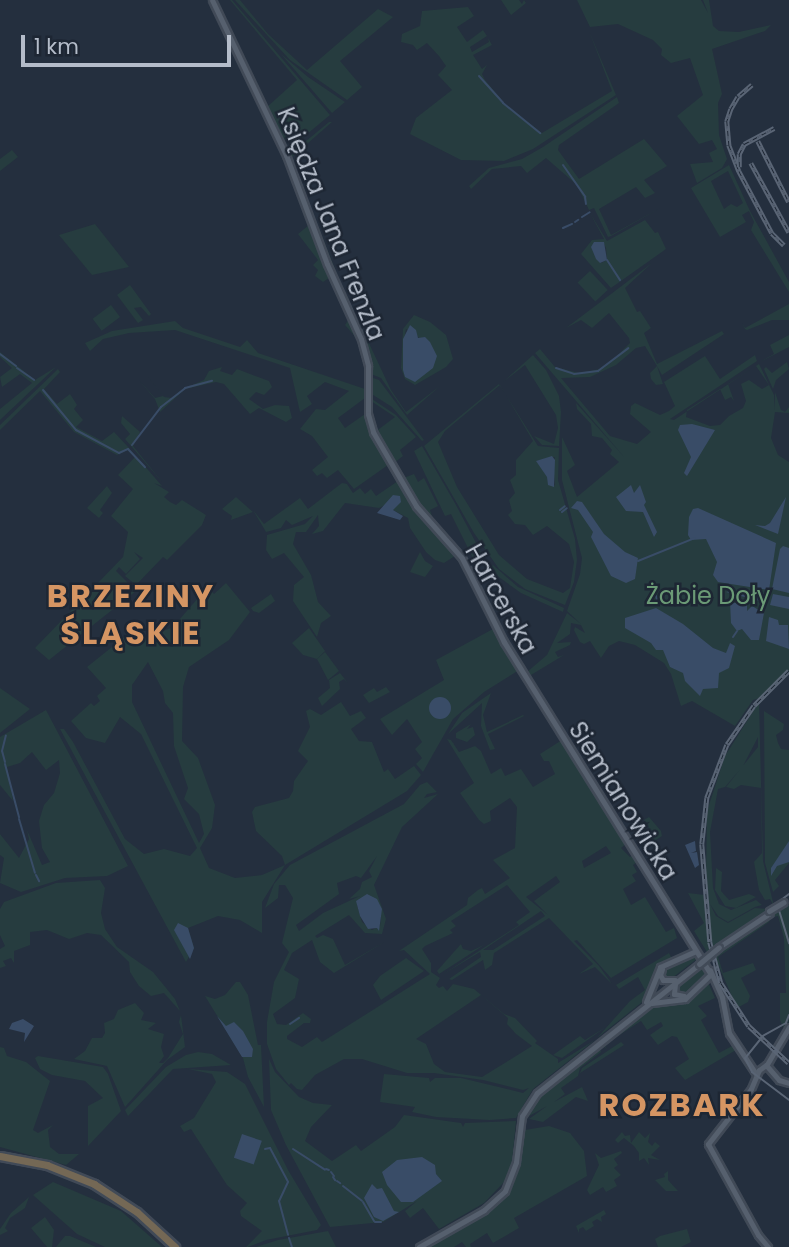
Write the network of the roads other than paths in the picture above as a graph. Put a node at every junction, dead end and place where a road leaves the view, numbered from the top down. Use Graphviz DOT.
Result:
graph roads {
  1 [pos="212,0"];
  2 [pos="442,535"];
  3 [pos="528,681"];
  4 [pos="787,902"];
  5 [pos="695,952"];
  6 [pos="697,963"];
  7 [pos="709,975"];
  8 [pos="675,981"];
  9 [pos="647,1003"];
  10 [pos="789,1027"];
  11 [pos="768,1063"];
  12 [pos="756,1072"];
  13 [pos="789,1083"];
  14 [pos="518,1125"];
  15 [pos="5,1159"];
  16 [pos="70,1176"];
  17 [pos="169,1247"];
  18 [pos="175,1247"];
  19 [pos="412,1247"];
  20 [pos="419,1247"];
  21 [pos="768,1247"];
  1 -- 2 [label="main road, Księdza Jana Frenzla"];
  2 -- 3 [label="main road, Harcerska"];
  3 -- 5 [label="main road, Siemianowicka"];
  4 -- 6 [label="main road, bridge"];
  5 -- 6 [label="main road"];
  5 -- 7 [label="main road, Siemianowicka"];
  5 -- 8 [label="main road"];
  5 -- 9 [label="main road"];
  6 -- 7 [label="main road, Siemianowicka"];
  6 -- 8 [label="main road"];
  7 -- 8 [label="main road"];
  7 -- 9 [label="main road"];
  7 -- 12 [label="main road, Siemianowicka"];
  8 -- 9 [label="main road"];
  9 -- 14 [label="main road"];
  10 -- 11 [label="main road"];
  11 -- 12 [label="main road"];
  11 -- 13 [label="main road"];
  12 -- 21 [label="main road"];
  14 -- 19 [label="main road"];
  14 -- 20 [label="main road"];
  15 -- 16 [label="highway"];
  16 -- 17 [label="highway"];
  16 -- 18 [label="highway"];
}
